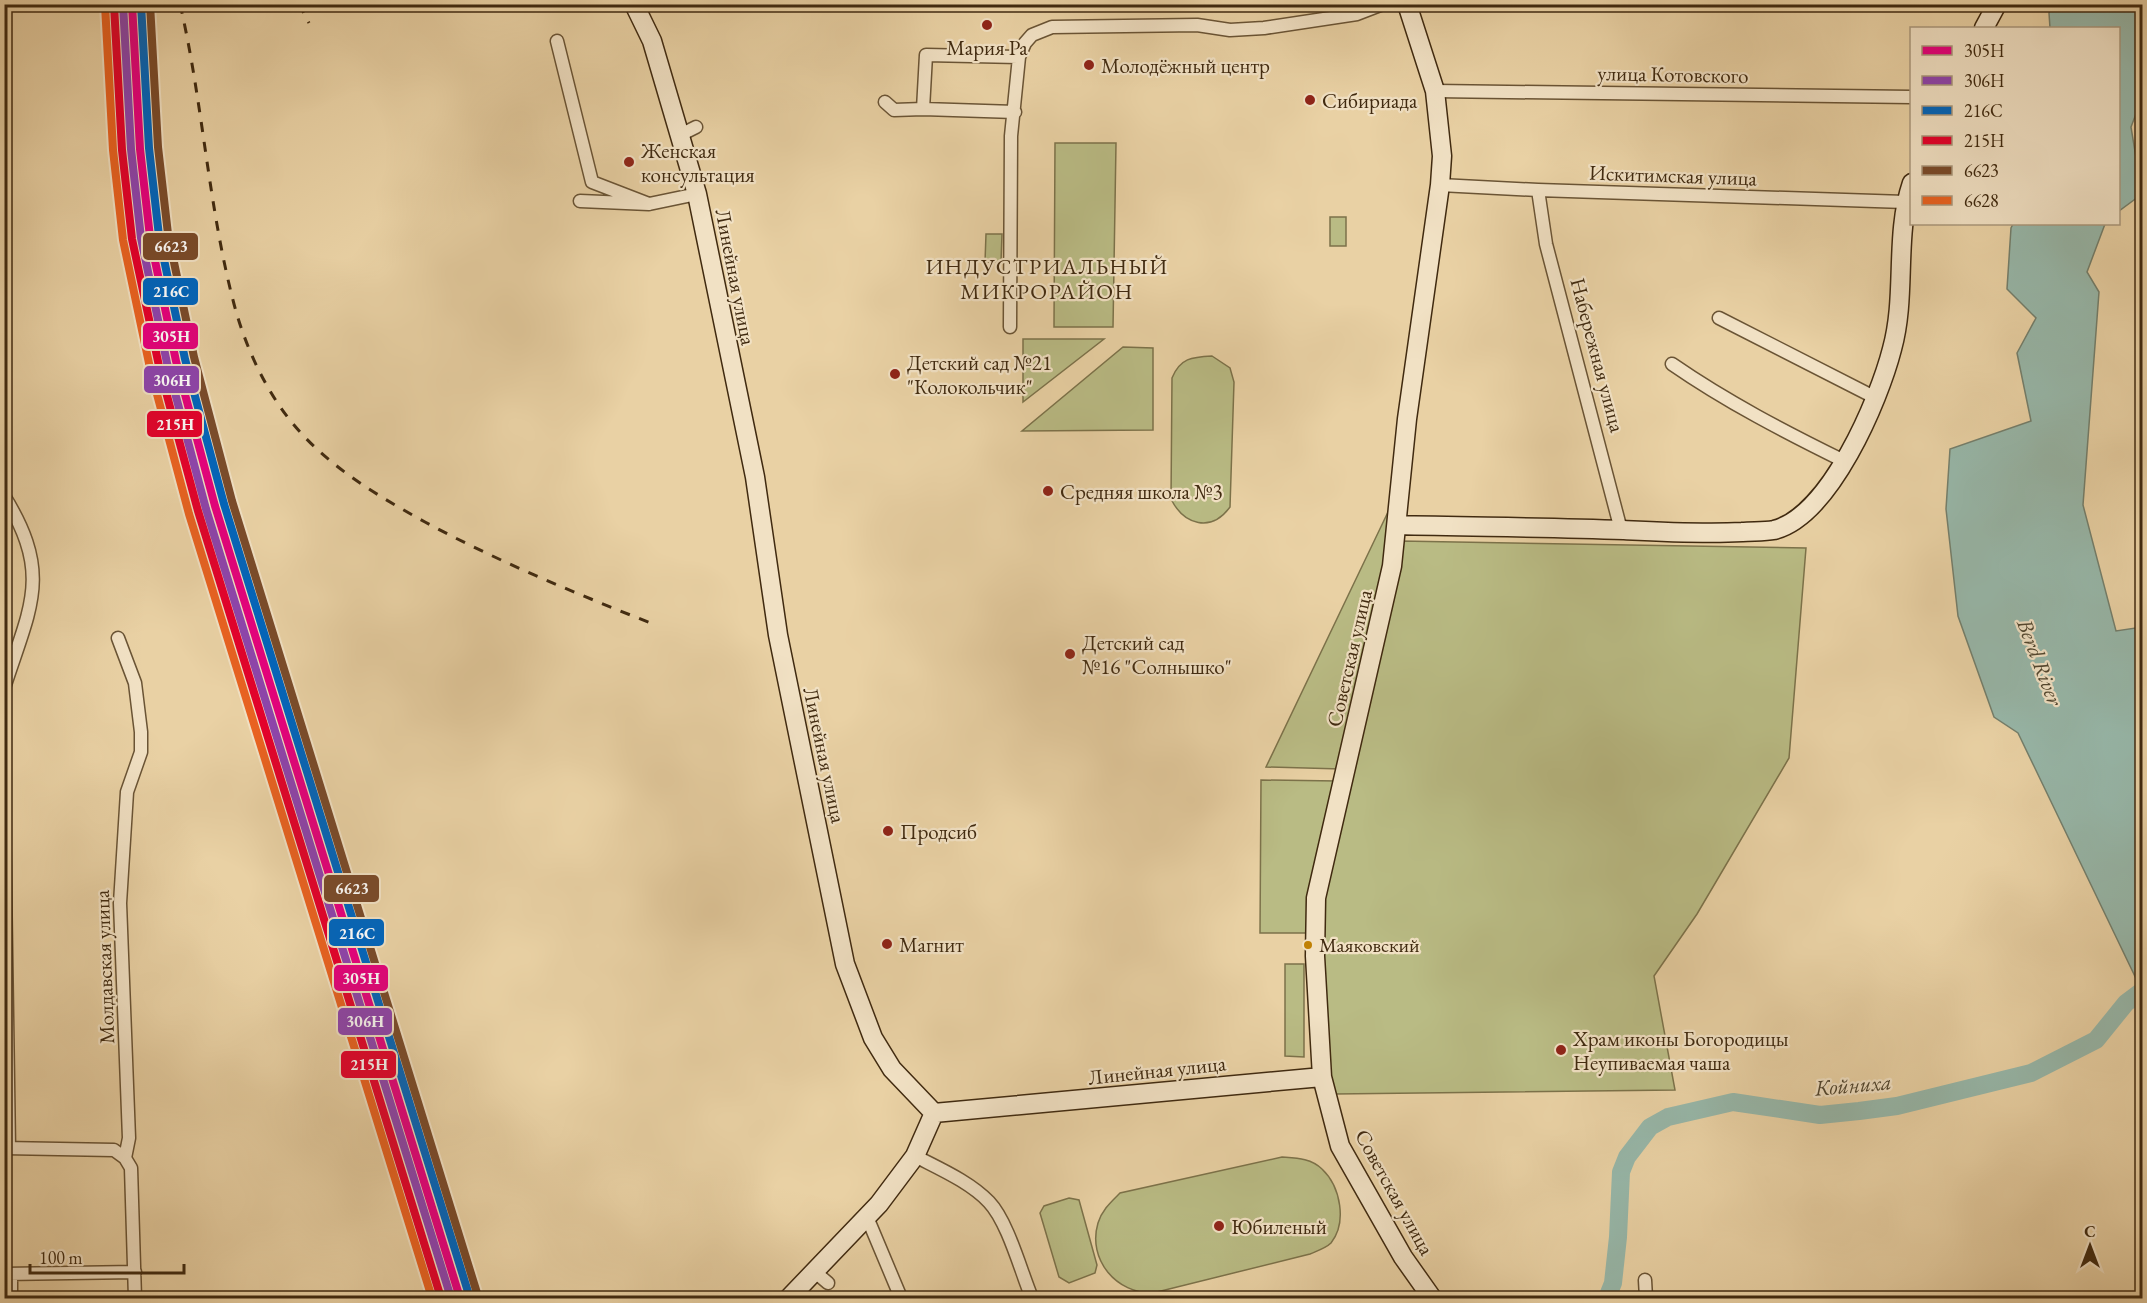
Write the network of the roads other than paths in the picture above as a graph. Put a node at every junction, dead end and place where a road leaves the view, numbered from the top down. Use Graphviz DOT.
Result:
graph roads {
  1 [pos="634,4"];
  2 [pos="1383,4"];
  3 [pos="1407,4"];
  4 [pos="1997,4"];
  5 [pos="1985,27"];
  6 [pos="557,41"];
  7 [pos="1019,57"];
  8 [pos="1435,91"];
  9 [pos="1910,97"];
  10 [pos="885,102"];
  11 [pos="923,109"];
  12 [pos="1015,112"];
  13 [pos="1440,185"];
  14 [pos="1910,186"];
  15 [pos="1538,190"];
  16 [pos="697,195"];
  17 [pos="580,201"];
  18 [pos="1905,202"];
  19 [pos="649,204"];
  20 [pos="1719,318"];
  21 [pos="1010,327"];
  22 [pos="1672,364"];
  23 [pos="1876,398"];
  24 [pos="1846,462"];
  25 [pos="4,496"];
  26 [pos="1397,525"];
  27 [pos="1621,530"];
  28 [pos="118,638"];
  29 [pos="4,688"];
  30 [pos="4,816"];
  31 [pos="1322,1077"];
  32 [pos="934,1113"];
  33 [pos="7,1148"];
  34 [pos="915,1156"];
  35 [pos="125,1158"];
  36 [pos="867,1217"];
  37 [pos="135,1272"];
  38 [pos="8,1274"];
  39 [pos="1645,1280"];
  40 [pos="11,1299"];
  41 [pos="135,1299"];
  42 [pos="789,1299"];
  43 [pos="901,1299"];
  44 [pos="1032,1299"];
  45 [pos="1432,1299"];
  46 [pos="1646,1299"];
  1 -- 16 [label="main road, Линейная улица"];
  2 -- 7 [label="street"];
  3 -- 8 [label="main road, Советская улица"];
  4 -- 5 [label="main road"];
  6 -- 19 [label="street"];
  7 -- 11 [label="street"];
  7 -- 12 [label="street"];
  8 -- 9 [label="street, улица Котовского"];
  8 -- 13 [label="main road, Советская улица"];
  10 -- 11 [label="street"];
  11 -- 12 [label="street"];
  12 -- 21 [label="street"];
  13 -- 15 [label="street, Искитимская улица"];
  13 -- 26 [label="main road, Советская улица"];
  14 -- 18 [label="main road"];
  15 -- 18 [label="street, Искитимская улица"];
  15 -- 27 [label="street, Набережная улица"];
  16 -- 19 [label="street"];
  16 -- 32 [label="main road, Линейная улица"];
  17 -- 19 [label="street"];
  18 -- 23 [label="main road"];
  20 -- 23 [label="street"];
  22 -- 24 [label="street"];
  23 -- 24 [label="main road"];
  24 -- 27 [label="main road"];
  25 -- 29 [label="street"];
  26 -- 27 [label="main road"];
  26 -- 31 [label="main road, Советская улица"];
  28 -- 35 [label="street, Молдавская улица"];
  30 -- 33 [label="street"];
  31 -- 32 [label="main road, Линейная улица"];
  31 -- 45 [label="main road, Советская улица"];
  32 -- 34 [label="main road"];
  33 -- 35 [label="street"];
  34 -- 36 [label="main road"];
  34 -- 44 [label="street"];
  35 -- 37 [label="street, Молдавская улица"];
  36 -- 42 [label="main road"];
  36 -- 43 [label="street"];
  37 -- 38 [label="street"];
  37 -- 41 [label="street, Молдавская улица"];
  38 -- 40 [label="street"];
  39 -- 46 [label="street"];
}
